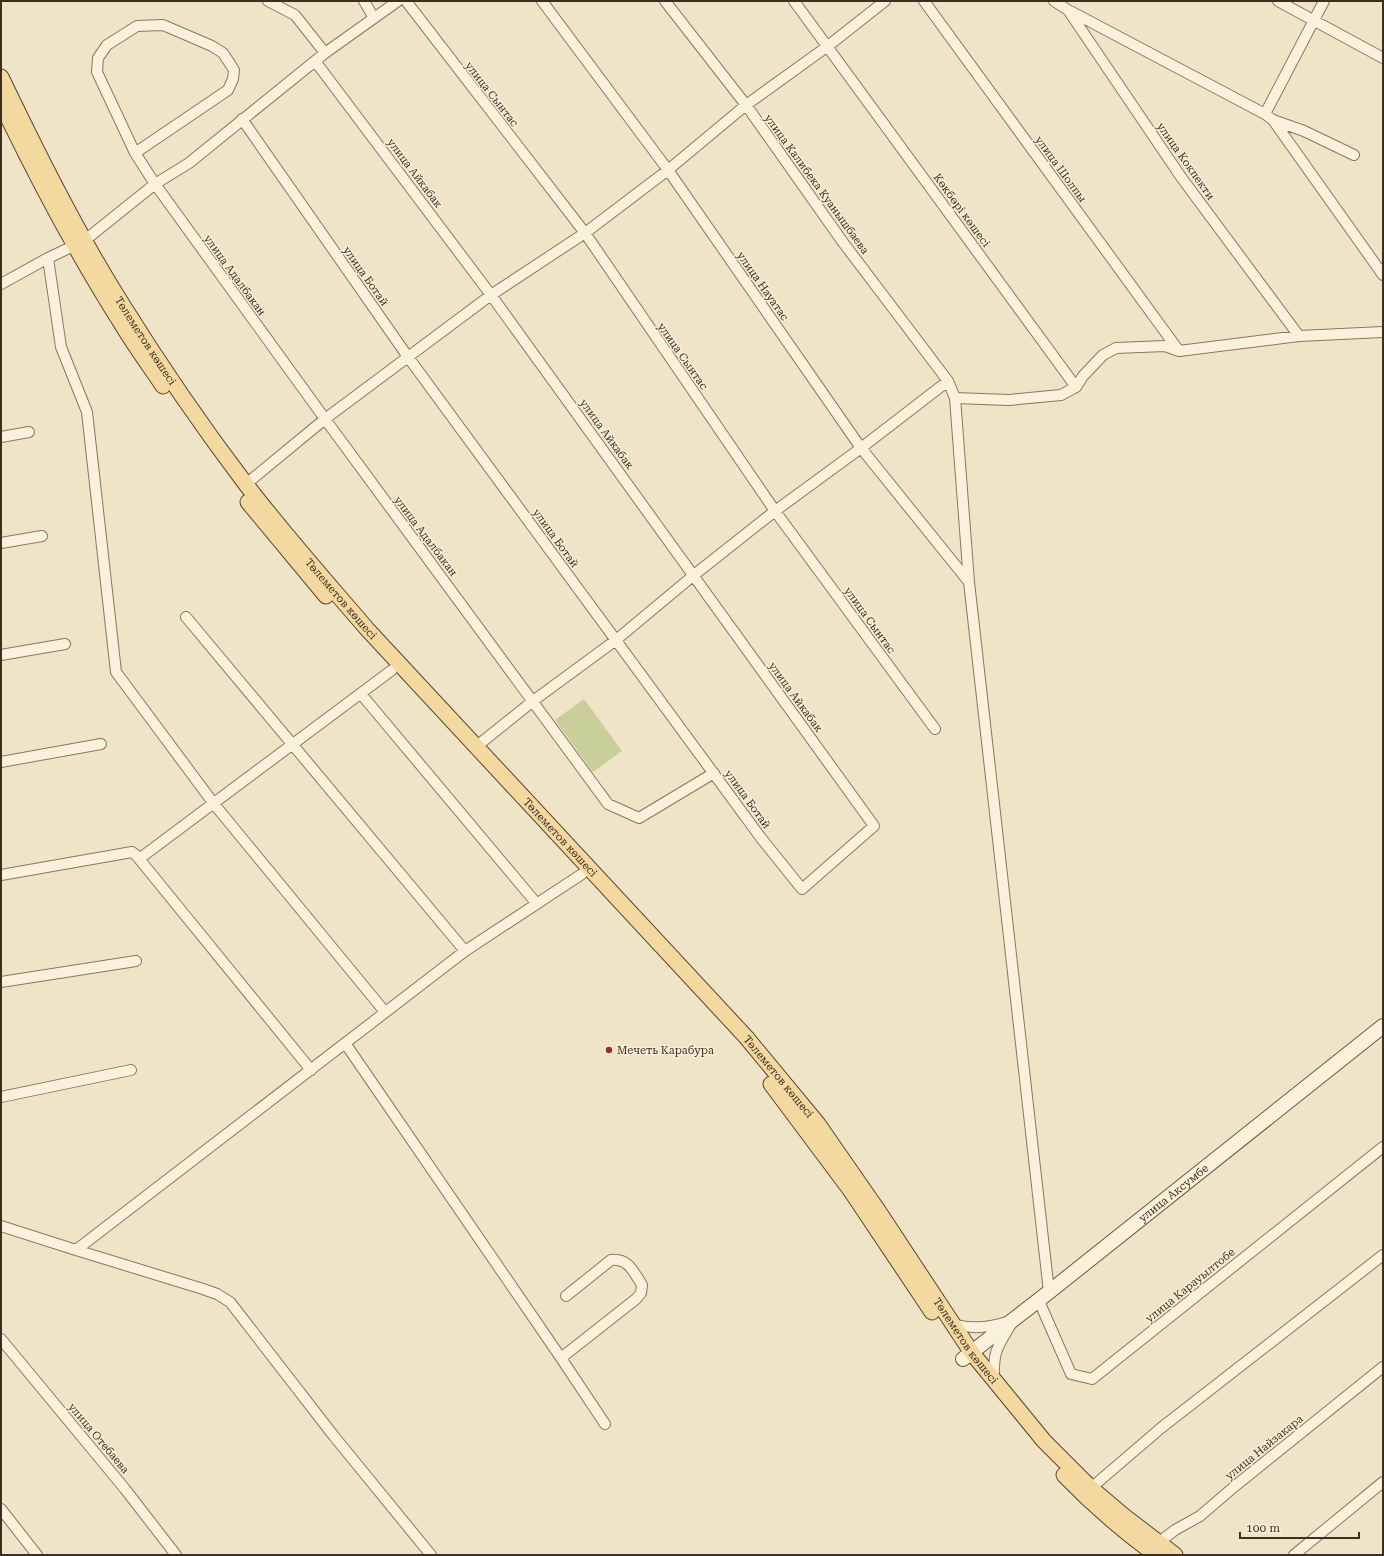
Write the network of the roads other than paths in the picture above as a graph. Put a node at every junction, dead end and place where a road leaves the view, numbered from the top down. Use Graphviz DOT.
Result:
graph roads {
  1 [pos="268,1"];
  2 [pos="364,1"];
  3 [pos="398,1"];
  4 [pos="406,1"];
  5 [pos="542,1"];
  6 [pos="666,1"];
  7 [pos="794,1"];
  8 [pos="885,1"];
  9 [pos="924,1"];
  10 [pos="1054,1"];
  11 [pos="1278,1"];
  12 [pos="1324,1"];
  13 [pos="1068,10"];
  14 [pos="374,18"];
  15 [pos="1314,21"];
  16 [pos="828,46"];
  17 [pos="325,53"];
  18 [pos="1383,58"];
  19 [pos="315,61"];
  20 [pos="1,77"];
  21 [pos="1,103"];
  22 [pos="746,105"];
  23 [pos="1269,117"];
  24 [pos="242,119"];
  25 [pos="135,153"];
  26 [pos="1354,155"];
  27 [pos="668,170"];
  28 [pos="155,184"];
  29 [pos="584,233"];
  30 [pos="79,243"];
  31 [pos="48,258"];
  32 [pos="1383,275"];
  33 [pos="1,284"];
  34 [pos="492,295"];
  35 [pos="1383,332"];
  36 [pos="1299,336"];
  37 [pos="1179,351"];
  38 [pos="408,357"];
  39 [pos="948,381"];
  40 [pos="1076,387"];
  41 [pos="955,398"];
  42 [pos="325,420"];
  43 [pos="29,432"];
  44 [pos="1,437"];
  45 [pos="861,448"];
  46 [pos="246,484"];
  47 [pos="775,511"];
  48 [pos="42,536"];
  49 [pos="1,544"];
  50 [pos="694,574"];
  51 [pos="969,582"];
  52 [pos="186,617"];
  53 [pos="616,640"];
  54 [pos="65,644"];
  55 [pos="1,655"];
  56 [pos="392,670"];
  57 [pos="361,694"];
  58 [pos="427,700"];
  59 [pos="533,700"];
  60 [pos="935,729"];
  61 [pos="101,744"];
  62 [pos="294,744"];
  63 [pos="477,746"];
  64 [pos="1,762"];
  65 [pos="714,773"];
  66 [pos="214,804"];
  67 [pos="874,826"];
  68 [pos="139,859"];
  69 [pos="582,874"];
  70 [pos="1,875"];
  71 [pos="537,904"];
  72 [pos="465,951"];
  73 [pos="136,961"];
  74 [pos="1,982"];
  75 [pos="385,1012"];
  76 [pos="1383,1026"];
  77 [pos="345,1044"];
  78 [pos="131,1070"];
  79 [pos="311,1070"];
  80 [pos="1,1097"];
  81 [pos="1383,1147"];
  82 [pos="1,1226"];
  83 [pos="76,1250"];
  84 [pos="1383,1255"];
  85 [pos="566,1296"];
  86 [pos="1044,1296"];
  87 [pos="1013,1321"];
  88 [pos="952,1324"];
  89 [pos="1,1339"];
  90 [pos="967,1356"];
  91 [pos="561,1358"];
  92 [pos="1383,1367"];
  93 [pos="994,1381"];
  94 [pos="605,1424"];
  95 [pos="1383,1482"];
  96 [pos="1091,1488"];
  97 [pos="1,1509"];
  98 [pos="1157,1549"];
  99 [pos="37,1555"];
  100 [pos="176,1555"];
  101 [pos="431,1555"];
  102 [pos="1175,1555"];
  103 [pos="1294,1555"];
  1 -- 17 [label="street"];
  2 -- 14 [label="street"];
  3 -- 14 [label="street"];
  4 -- 29 [label="street, улица Сынтас"];
  5 -- 27 [label="street, улица Науатас"];
  6 -- 22 [label="street, улица Калибека Куанышбаева"];
  7 -- 16 [label="street, Көкбөрі көшесі"];
  8 -- 16 [label="street"];
  9 -- 37 [label="street, улица Шолпы"];
  10 -- 13 [label="street, улица Кокпекти"];
  11 -- 15 [label="street"];
  12 -- 15 [label="street"];
  13 -- 23 [label="street"];
  13 -- 36 [label="street, улица Кокпекти"];
  14 -- 17 [label="street"];
  15 -- 18 [label="street"];
  15 -- 23 [label="street"];
  16 -- 22 [label="street"];
  16 -- 40 [label="street, Көкбөрі көшесі"];
  17 -- 19 [label="street"];
  19 -- 24 [label="street"];
  19 -- 34 [label="street, улица Айкабак"];
  20 -- 30 [label="main road, Төлеметов көшесі"];
  21 -- 30 [label="main road, Төлеметов көшесі"];
  22 -- 27 [label="street"];
  22 -- 39 [label="street, улица Калибека Куанышбаева"];
  23 -- 26 [label="street"];
  23 -- 32 [label="street"];
  24 -- 28 [label="street"];
  24 -- 38 [label="street, улица Ботай"];
  25 -- 25 [label="street, улица Адалбакан"];
  25 -- 28 [label="street, улица Адалбакан"];
  27 -- 29 [label="street"];
  27 -- 45 [label="street, улица Науатас"];
  28 -- 30 [label="street"];
  28 -- 42 [label="street, улица Адалбакан"];
  29 -- 34 [label="street"];
  29 -- 47 [label="street, улица Сынтас"];
  30 -- 31 [label="street"];
  30 -- 46 [label="main road, Төлеметов көшесі"];
  30 -- 56 [label="main road, Төлеметов көшесі"];
  31 -- 33 [label="street"];
  31 -- 66 [label="street"];
  34 -- 38 [label="street"];
  34 -- 50 [label="street, улица Айкабак"];
  35 -- 36 [label="street"];
  36 -- 37 [label="street"];
  37 -- 40 [label="street"];
  38 -- 42 [label="street"];
  38 -- 53 [label="street, улица Ботай"];
  39 -- 41 [label="street, улица Калибека Куанышбаева"];
  39 -- 45 [label="street"];
  40 -- 41 [label="street"];
  41 -- 51 [label="street, улица Калибека Куанышбаева"];
  42 -- 46 [label="street"];
  42 -- 59 [label="street, улица Адалбакан"];
  43 -- 44 [label="street"];
  45 -- 47 [label="street"];
  45 -- 51 [label="street, улица Науатас"];
  46 -- 58 [label="main road, Төлеметов көшесі"];
  47 -- 50 [label="street"];
  47 -- 60 [label="street, улица Сынтас"];
  48 -- 49 [label="street"];
  50 -- 53 [label="street"];
  50 -- 67 [label="street, улица Айкабак"];
  51 -- 86 [label="street, улица Калибека Куанышбаева"];
  52 -- 62 [label="street"];
  53 -- 59 [label="street"];
  53 -- 65 [label="street, улица Ботай"];
  54 -- 55 [label="street"];
  56 -- 57 [label="street"];
  56 -- 58 [label="main road, Төлеметов көшесі"];
  57 -- 62 [label="street"];
  57 -- 71 [label="street"];
  58 -- 63 [label="main road, Төлеметов көшесі"];
  58 -- 69 [label="main road, Төлеметов көшесі"];
  59 -- 63 [label="street"];
  59 -- 65 [label="street, улица Адалбакан"];
  61 -- 64 [label="street"];
  62 -- 66 [label="street"];
  62 -- 72 [label="street"];
  63 -- 88 [label="main road, Төлеметов көшесі"];
  65 -- 67 [label="street, улица Ботай"];
  66 -- 68 [label="street"];
  66 -- 75 [label="street"];
  68 -- 70 [label="street"];
  68 -- 79 [label="street"];
  69 -- 71 [label="street"];
  69 -- 90 [label="main road, Төлеметов көшесі"];
  71 -- 72 [label="street"];
  72 -- 75 [label="street"];
  73 -- 74 [label="street"];
  75 -- 77 [label="street"];
  76 -- 86 [label="main road, улица Аксумбе"];
  77 -- 79 [label="street"];
  77 -- 91 [label="street"];
  78 -- 80 [label="street"];
  79 -- 83 [label="street"];
  81 -- 86 [label="street, улица Карауылтобе"];
  82 -- 83 [label="street"];
  83 -- 101 [label="street"];
  84 -- 96 [label="street"];
  85 -- 91 [label="street"];
  86 -- 87 [label="main road, улица Аксумбе"];
  87 -- 88 [label="street"];
  87 -- 90 [label="main road, улица Аксумбе"];
  87 -- 93 [label="street"];
  88 -- 90 [label="main road, Төлеметов көшесі"];
  89 -- 100 [label="street, улица Отебаева"];
  90 -- 93 [label="main road, Төлеметов көшесі"];
  90 -- 98 [label="main road, Төлеметов көшесі"];
  91 -- 94 [label="street"];
  92 -- 98 [label="street, улица Найзакара"];
  93 -- 96 [label="main road, Төлеметов көшесі"];
  95 -- 103 [label="street"];
  96 -- 98 [label="main road, Төлеметов көшесі"];
  97 -- 99 [label="street"];
  98 -- 102 [label="main road, Төлеметов көшесі"];
}
